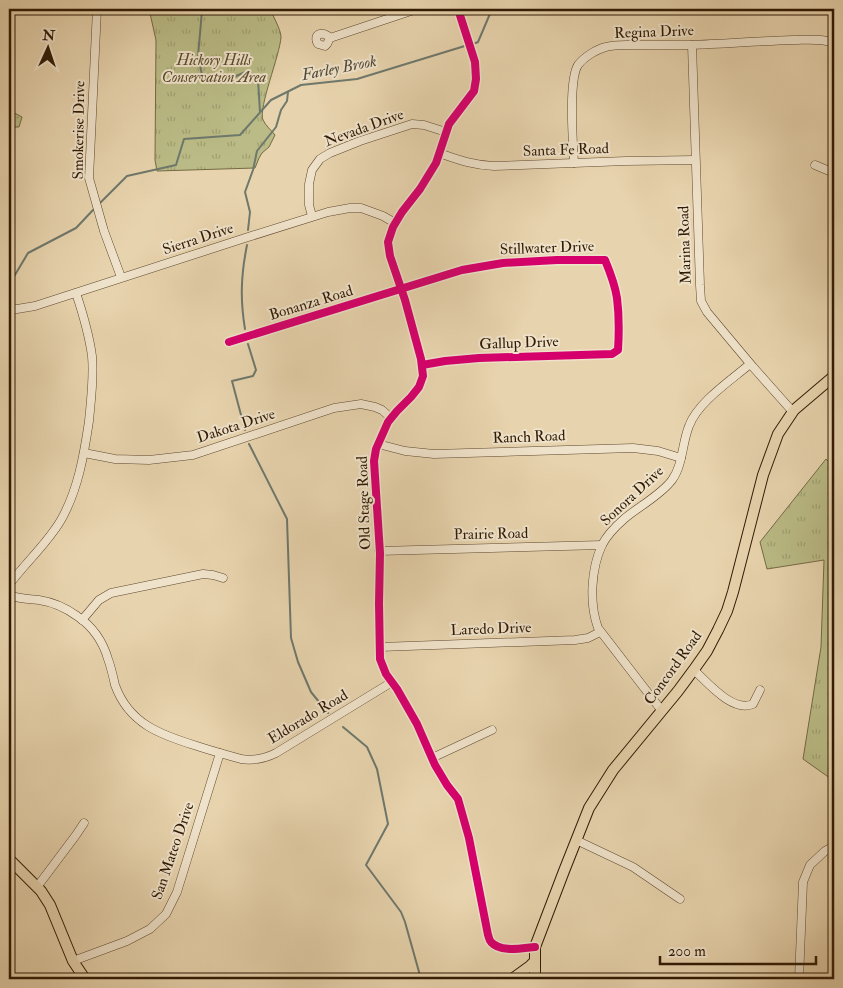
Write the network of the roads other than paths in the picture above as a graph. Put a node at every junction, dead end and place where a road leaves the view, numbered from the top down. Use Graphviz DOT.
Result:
graph roads {
  1 [pos="97,9"];
  2 [pos="417,9"];
  3 [pos="458,9"];
  4 [pos="330,38"];
  5 [pos="834,43"];
  6 [pos="692,45"];
  7 [pos="446,132"];
  8 [pos="439,153"];
  9 [pos="695,160"];
  10 [pos="574,164"];
  11 [pos="815,165"];
  12 [pos="834,173"];
  13 [pos="312,216"];
  14 [pos="395,223"];
  15 [pos="121,278"];
  16 [pos="401,289"];
  17 [pos="76,293"];
  18 [pos="9,310"];
  19 [pos="229,342"];
  20 [pos="618,350"];
  21 [pos="750,364"];
  22 [pos="422,365"];
  23 [pos="834,376"];
  24 [pos="792,412"];
  25 [pos="392,418"];
  26 [pos="378,444"];
  27 [pos="84,453"];
  28 [pos="681,458"];
  29 [pos="602,545"];
  30 [pos="379,550"];
  31 [pos="222,578"];
  32 [pos="9,585"];
  33 [pos="9,595"];
  34 [pos="82,620"];
  35 [pos="600,632"];
  36 [pos="380,647"];
  37 [pos="694,670"];
  38 [pos="392,682"];
  39 [pos="760,690"];
  40 [pos="662,711"];
  41 [pos="492,730"];
  42 [pos="220,753"];
  43 [pos="432,758"];
  44 [pos="84,823"];
  45 [pos="576,840"];
  46 [pos="834,846"];
  47 [pos="9,859"];
  48 [pos="37,887"];
  49 [pos="680,899"];
  50 [pos="535,947"];
  51 [pos="73,961"];
  52 [pos="535,961"];
  53 [pos="85,979"];
  54 [pos="512,979"];
  55 [pos="535,979"];
  56 [pos="799,979"];
  1 -- 15 [label="street, Smokerise Drive"];
  2 -- 4 [label="street"];
  3 -- 7 [label="street, Old Stage Road"];
  5 -- 6 [label="street, Regina Drive"];
  6 -- 9 [label="street, Marina Road"];
  6 -- 10 [label="street, Regina Drive"];
  7 -- 8 [label="street, Old Stage Road"];
  7 -- 13 [label="street, Nevada Drive"];
  8 -- 10 [label="street, Santa Fe Road"];
  8 -- 14 [label="street, Old Stage Road"];
  9 -- 10 [label="street, Santa Fe Road"];
  9 -- 21 [label="street, Marina Road"];
  11 -- 12 [label="street"];
  13 -- 14 [label="street, Sierra Drive"];
  13 -- 15 [label="street, Sierra Drive"];
  14 -- 16 [label="street, Old Stage Road"];
  15 -- 17 [label="street, Sierra Drive"];
  16 -- 19 [label="street, Bonanza Road"];
  16 -- 20 [label="street, Stillwater Drive"];
  16 -- 22 [label="street, Old Stage Road"];
  17 -- 18 [label="street, Sierra Drive"];
  17 -- 27 [label="street"];
  20 -- 22 [label="street, Gallup Drive"];
  21 -- 24 [label="street, Marina Road"];
  21 -- 28 [label="street, Sonora Drive"];
  22 -- 25 [label="street, Old Stage Road"];
  23 -- 24 [label="main road, Concord Road"];
  24 -- 37 [label="main road, Concord Road"];
  25 -- 26 [label="street, Old Stage Road"];
  25 -- 27 [label="street, Dakota Drive"];
  26 -- 28 [label="street, Ranch Road"];
  26 -- 30 [label="street, Old Stage Road"];
  27 -- 32 [label="street"];
  28 -- 29 [label="street, Sonora Drive"];
  29 -- 30 [label="street, Prairie Road"];
  29 -- 35 [label="street, Sonora Drive"];
  30 -- 36 [label="street, Old Stage Road"];
  31 -- 34 [label="street"];
  33 -- 34 [label="street, Eldorado Road"];
  34 -- 42 [label="street, Eldorado Road"];
  35 -- 36 [label="street, Laredo Drive"];
  35 -- 40 [label="street, Sonora Drive"];
  36 -- 38 [label="street, Old Stage Road"];
  37 -- 39 [label="street"];
  37 -- 40 [label="main road, Concord Road"];
  38 -- 42 [label="street, Eldorado Road"];
  38 -- 43 [label="street, Old Stage Road"];
  40 -- 45 [label="main road, Concord Road"];
  41 -- 43 [label="street"];
  42 -- 51 [label="street, San Mateo Drive"];
  43 -- 50 [label="street, Old Stage Road"];
  44 -- 48 [label="street"];
  45 -- 49 [label="street"];
  45 -- 50 [label="main road, Concord Road"];
  46 -- 56 [label="street"];
  47 -- 48 [label="main road"];
  48 -- 51 [label="main road"];
  50 -- 52 [label="main road, Concord Road"];
  51 -- 53 [label="main road"];
  52 -- 54 [label="main road"];
  52 -- 55 [label="main road, Concord Road"];
}
